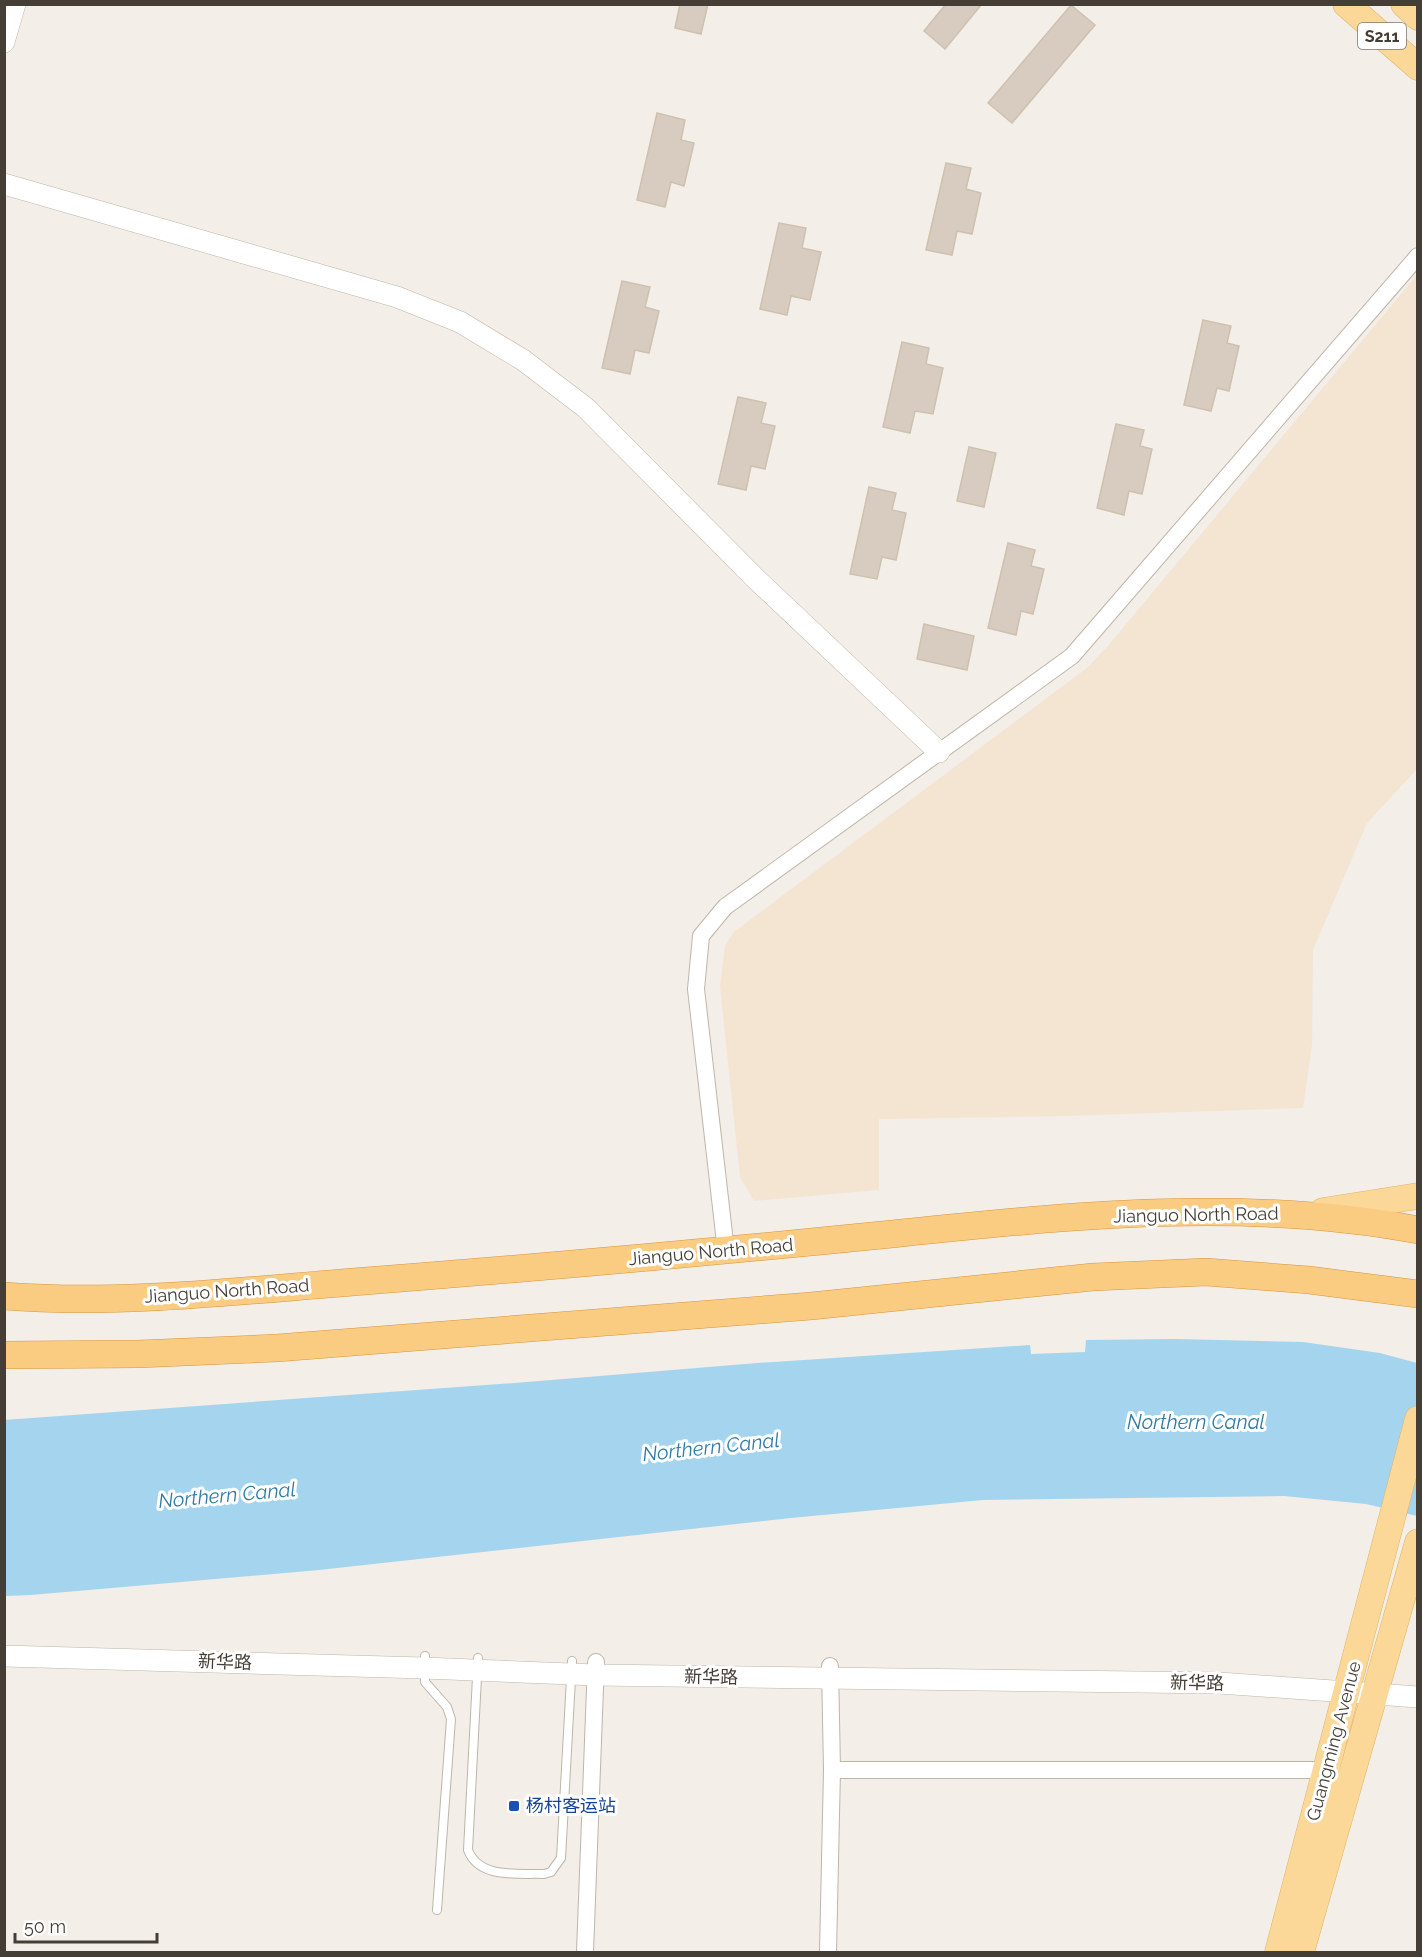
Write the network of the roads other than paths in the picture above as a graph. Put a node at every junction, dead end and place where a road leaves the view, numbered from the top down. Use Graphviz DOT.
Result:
graph roads {
  1 [pos="15,4"];
  2 [pos="1346,4"];
  3 [pos="1404,4"];
  4 [pos="1418,17"];
  5 [pos="4,42"];
  6 [pos="1418,67"];
  7 [pos="4,184"];
  8 [pos="1418,256"];
  9 [pos="939,753"];
  10 [pos="1418,1196"];
  11 [pos="1293,1214"];
  12 [pos="1418,1230"];
  13 [pos="726,1251"];
  14 [pos="1418,1294"];
  15 [pos="4,1296"];
  16 [pos="4,1355"];
  17 [pos="1418,1419"];
  18 [pos="1418,1542"];
  19 [pos="4,1643"];
  20 [pos="4,1656"];
  21 [pos="425,1662"];
  22 [pos="477,1664"];
  23 [pos="572,1668"];
  24 [pos="595,1669"];
  25 [pos="830,1673"];
  26 [pos="1349,1686"];
  27 [pos="1418,1686"];
  28 [pos="1376,1687"];
  29 [pos="1418,1697"];
  30 [pos="832,1770"];
  31 [pos="1327,1770"];
  32 [pos="437,1910"];
  33 [pos="585,1953"];
  34 [pos="828,1953"];
  35 [pos="1278,1953"];
  36 [pos="1301,1953"];
  1 -- 5 [label="street"];
  2 -- 6 [label="main road, S211"];
  3 -- 4 [label="main road, S211"];
  7 -- 9 [label="street"];
  8 -- 9 [label="street"];
  9 -- 13 [label="street"];
  10 -- 11 [label="main road"];
  11 -- 12 [label="highway, Jianguo North Road"];
  11 -- 13 [label="highway, Jianguo North Road"];
  13 -- 15 [label="highway, Jianguo North Road"];
  14 -- 16 [label="highway"];
  17 -- 26 [label="main road, Guangming Avenue"];
  18 -- 28 [label="main road, Guangming Avenue"];
  19 -- 21 [label="street, 新华路"];
  20 -- 21 [label="street, 新华路"];
  21 -- 22 [label="street, 新华路"];
  21 -- 32 [label="lane"];
  22 -- 23 [label="street, 新华路"];
  22 -- 23 [label="lane"];
  23 -- 24 [label="street, 新华路"];
  24 -- 25 [label="street, 新华路"];
  24 -- 33 [label="street"];
  25 -- 26 [label="street, 新华路"];
  25 -- 30 [label="street"];
  26 -- 28 [label="street, 新华路"];
  26 -- 31 [label="main road, Guangming Avenue"];
  27 -- 28 [label="street, 新华路"];
  28 -- 29 [label="street, 新华路"];
  28 -- 36 [label="main road, Guangming Avenue"];
  30 -- 31 [label="street"];
  30 -- 34 [label="street"];
  31 -- 35 [label="main road, Guangming Avenue"];
}
